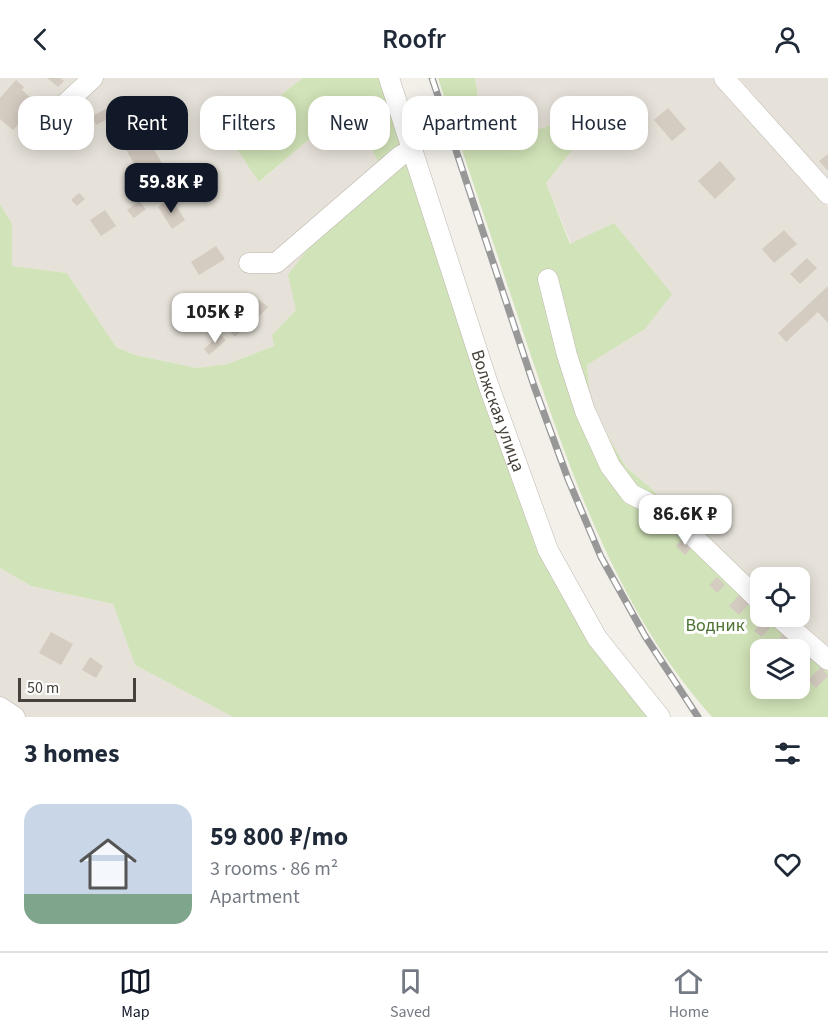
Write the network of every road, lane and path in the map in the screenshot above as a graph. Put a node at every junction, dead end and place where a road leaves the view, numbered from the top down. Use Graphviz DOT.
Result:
graph roads {
  1 [pos="93,78"];
  2 [pos="389,78"];
  3 [pos="724,78"];
  4 [pos="74,96"];
  5 [pos="402,117"];
  6 [pos="413,150"];
  7 [pos="828,194"];
  8 [pos="249,263"];
  9 [pos="549,279"];
  10 [pos="750,591"];
  11 [pos="790,627"];
  12 [pos="828,660"];
  13 [pos="0,707"];
  14 [pos="15,717"];
  15 [pos="660,717"];
  1 -- 4 [label="street"];
  2 -- 5 [label="street, Волжская улица"];
  3 -- 7 [label="street"];
  6 -- 8 [label="street"];
  6 -- 15 [label="street, Волжская улица"];
  9 -- 10 [label="street"];
  11 -- 12 [label="street"];
  13 -- 14 [label="street"];
}
